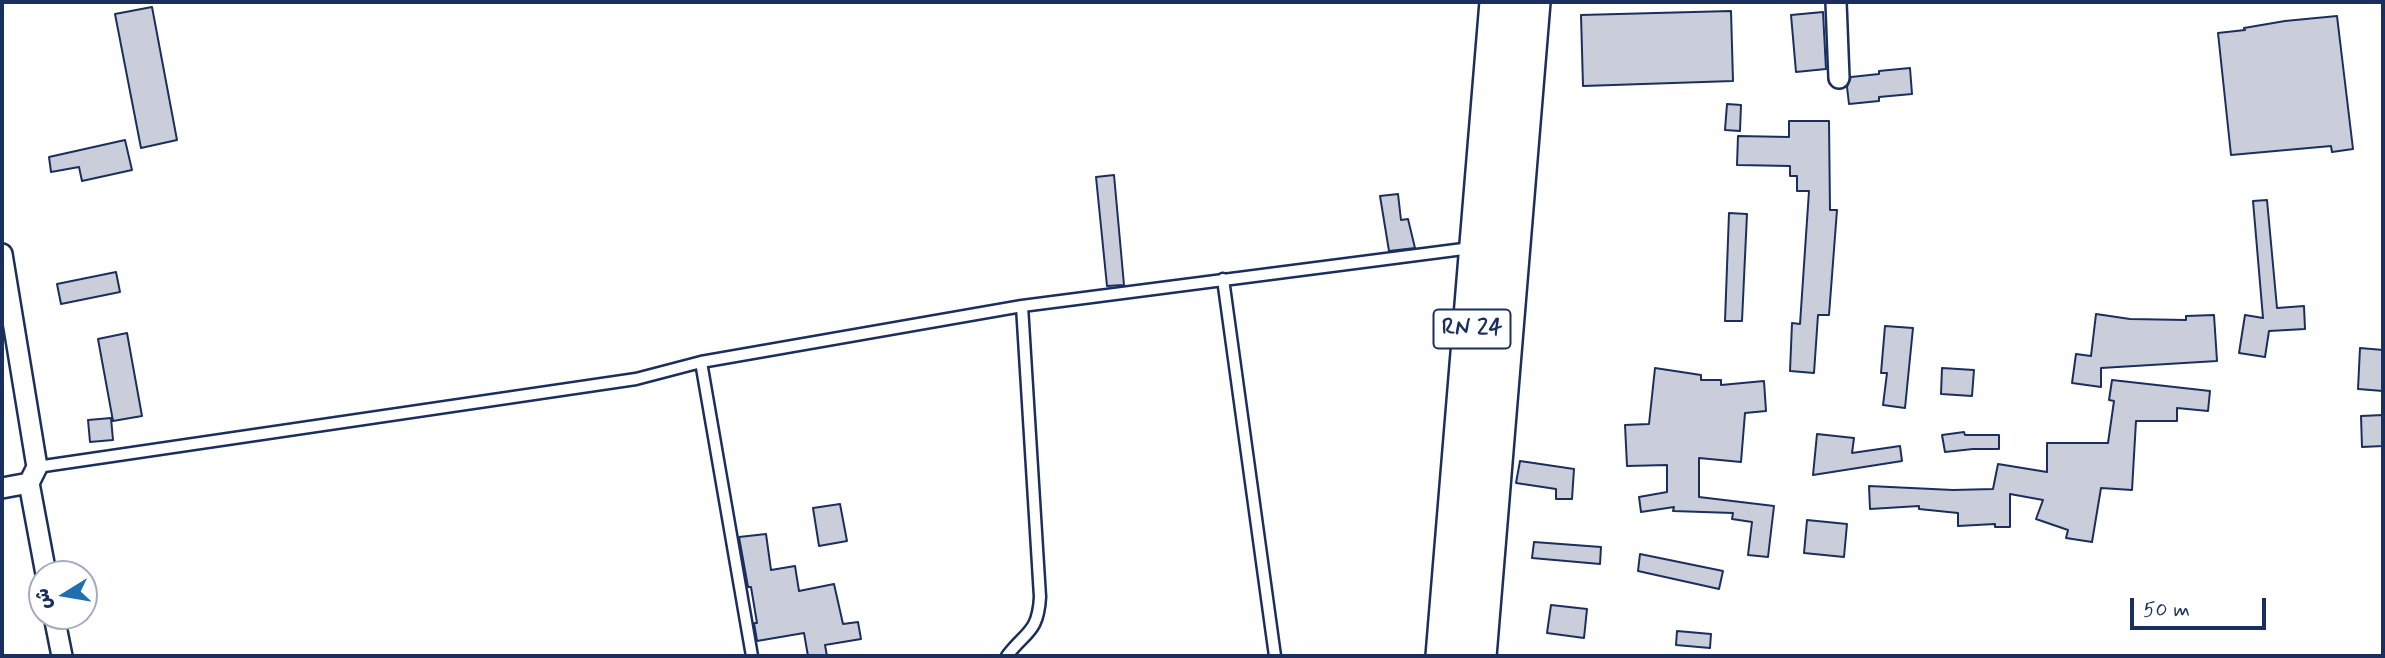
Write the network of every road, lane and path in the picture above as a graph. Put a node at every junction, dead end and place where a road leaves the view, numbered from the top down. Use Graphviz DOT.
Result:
graph roads {
  1 [pos="1499,2"];
  2 [pos="1531,2"];
  3 [pos="1836,2"];
  4 [pos="1839,78"];
  5 [pos="1479,248"];
  6 [pos="2,254"];
  7 [pos="1223,279"];
  8 [pos="1022,306"];
  9 [pos="701,362"];
  10 [pos="33,475"];
  11 [pos="2,488"];
  12 [pos="44,560"];
  13 [pos="57,630"];
  14 [pos="62,656"];
  15 [pos="752,656"];
  16 [pos="1007,656"];
  17 [pos="1275,656"];
  18 [pos="1445,656"];
  19 [pos="1477,656"];
  1 -- 5 [label="highway, RN 24"];
  2 -- 19 [label="highway, RN 24"];
  3 -- 4 [label="street"];
  5 -- 7 [label="lane"];
  5 -- 18 [label="highway, RN 24"];
  6 -- 10 [label="street"];
  7 -- 8 [label="lane"];
  7 -- 17 [label="lane"];
  8 -- 9 [label="lane"];
  8 -- 16 [label="lane"];
  9 -- 10 [label="lane"];
  9 -- 15 [label="lane"];
  10 -- 11 [label="street"];
  10 -- 12 [label="street"];
  13 -- 14 [label="street"];
}
